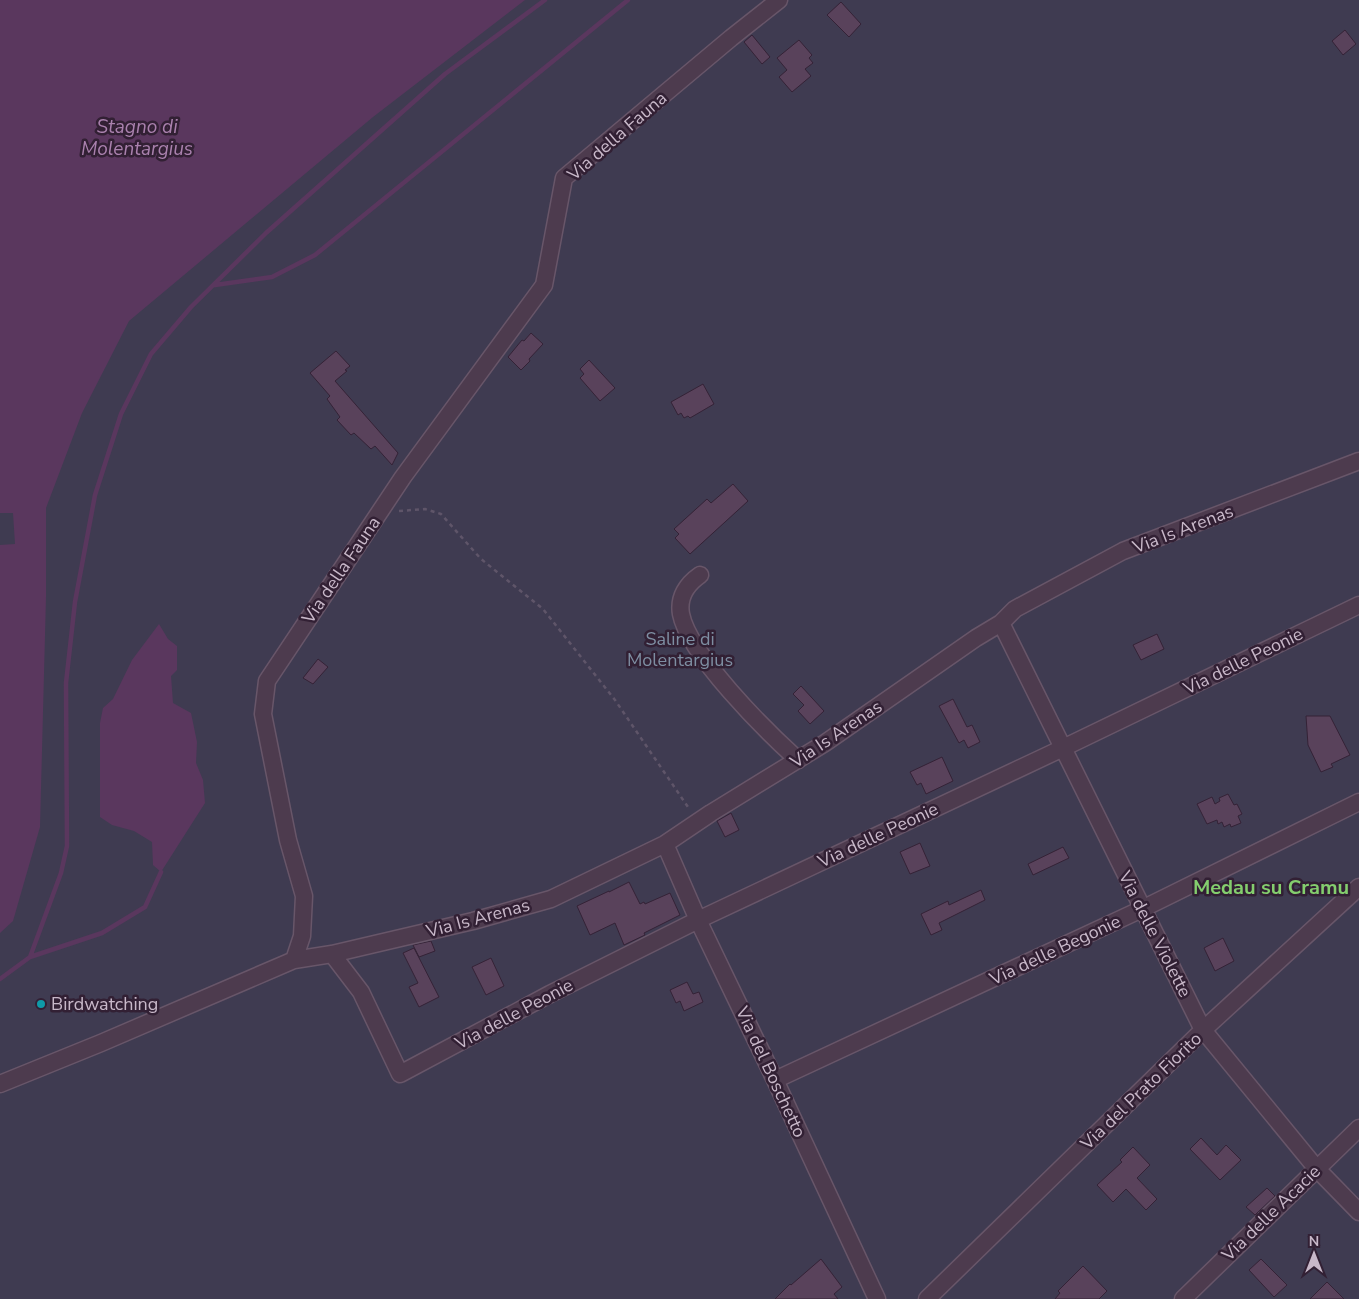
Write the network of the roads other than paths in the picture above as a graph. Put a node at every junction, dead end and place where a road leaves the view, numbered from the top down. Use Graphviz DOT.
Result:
graph roads {
  1 [pos="780,0"];
  2 [pos="1359,460"];
  3 [pos="700,575"];
  4 [pos="1359,605"];
  5 [pos="1001,623"];
  6 [pos="1063,748"];
  7 [pos="798,760"];
  8 [pos="1359,802"];
  9 [pos="665,844"];
  10 [pos="1359,887"];
  11 [pos="1142,909"];
  12 [pos="698,920"];
  13 [pos="332,954"];
  14 [pos="294,960"];
  15 [pos="1203,1030"];
  16 [pos="775,1080"];
  17 [pos="0,1084"];
  18 [pos="1359,1128"];
  19 [pos="1317,1169"];
  20 [pos="1359,1212"];
  21 [pos="877,1299"];
  22 [pos="927,1299"];
  23 [pos="1183,1299"];
  1 -- 14 [label="street, Via della Fauna"];
  2 -- 5 [label="street, Via Is Arenas"];
  3 -- 7 [label="street"];
  4 -- 6 [label="street, Via delle Peonie"];
  5 -- 6 [label="street, Via delle Violette"];
  5 -- 7 [label="street, Via Is Arenas"];
  6 -- 11 [label="street, Via delle Violette"];
  6 -- 12 [label="street, Via delle Peonie"];
  7 -- 9 [label="street, Via Is Arenas"];
  8 -- 11 [label="street, Via delle Begonie"];
  9 -- 12 [label="street, Via del Boschetto"];
  9 -- 13 [label="street, Via Is Arenas"];
  10 -- 15 [label="street, Via del Prato Fiorito"];
  11 -- 15 [label="street, Via delle Violette"];
  11 -- 16 [label="street, Via delle Begonie"];
  12 -- 13 [label="street, Via delle Peonie"];
  12 -- 16 [label="street, Via del Boschetto"];
  13 -- 14 [label="street, Via Is Arenas"];
  14 -- 17 [label="street"];
  15 -- 19 [label="street, Via delle Violette"];
  15 -- 22 [label="street, Via del Prato Fiorito"];
  16 -- 21 [label="street, Via del Boschetto"];
  18 -- 19 [label="street, Via delle Acacie"];
  19 -- 20 [label="street, Via delle Violette"];
  19 -- 23 [label="street, Via delle Acacie"];
}
